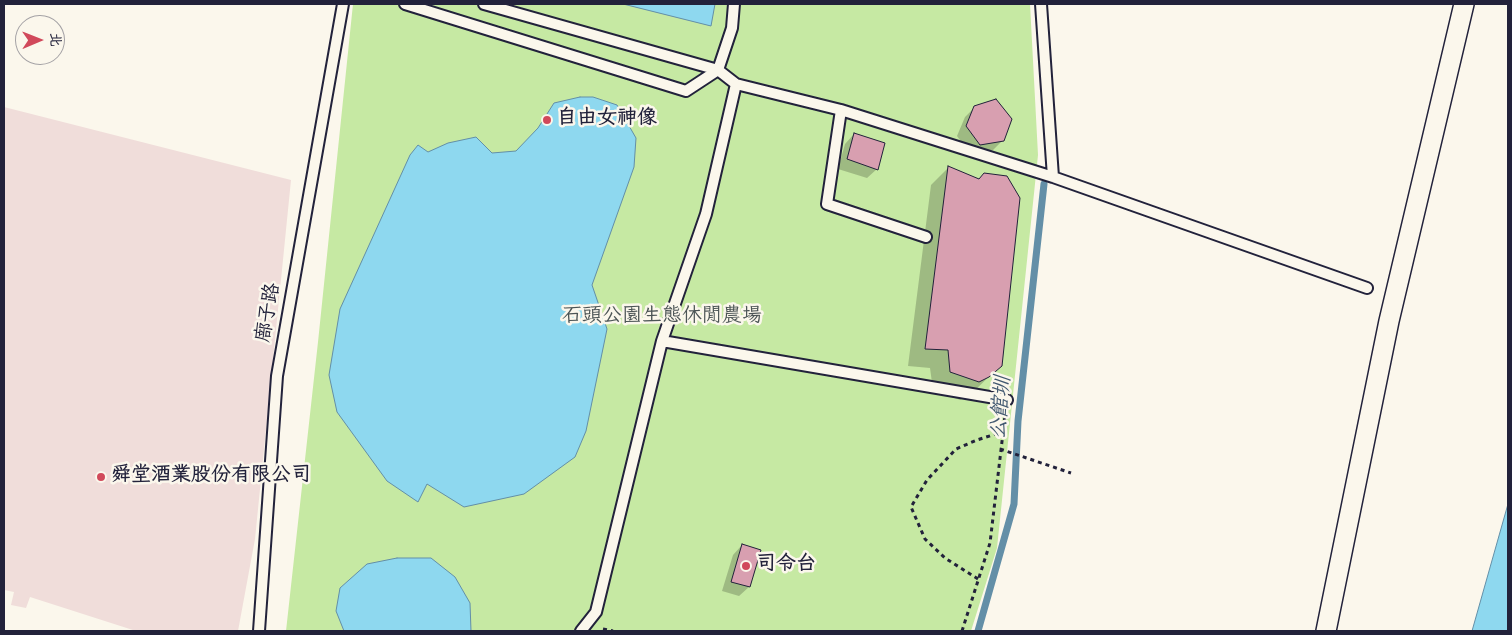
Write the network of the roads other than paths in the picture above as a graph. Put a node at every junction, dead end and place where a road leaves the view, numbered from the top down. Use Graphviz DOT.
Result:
graph roads {
  1 [pos="343,4"];
  2 [pos="405,4"];
  3 [pos="484,4"];
  4 [pos="734,4"];
  5 [pos="1041,4"];
  6 [pos="1464,4"];
  7 [pos="718,70"];
  8 [pos="736,84"];
  9 [pos="842,110"];
  10 [pos="1053,177"];
  11 [pos="926,237"];
  12 [pos="1367,288"];
  13 [pos="662,341"];
  14 [pos="1007,400"];
  15 [pos="259,631"];
  16 [pos="581,631"];
  17 [pos="1326,631"];
  1 -- 15 [label="lane, 廍子路"];
  2 -- 7 [label="lane"];
  3 -- 7 [label="lane"];
  4 -- 7 [label="lane"];
  5 -- 10 [label="lane"];
  6 -- 17 [label="street"];
  7 -- 8 [label="lane"];
  8 -- 9 [label="lane"];
  8 -- 13 [label="lane"];
  9 -- 10 [label="lane"];
  9 -- 11 [label="lane"];
  10 -- 12 [label="lane"];
  13 -- 14 [label="lane"];
  13 -- 16 [label="lane"];
}
